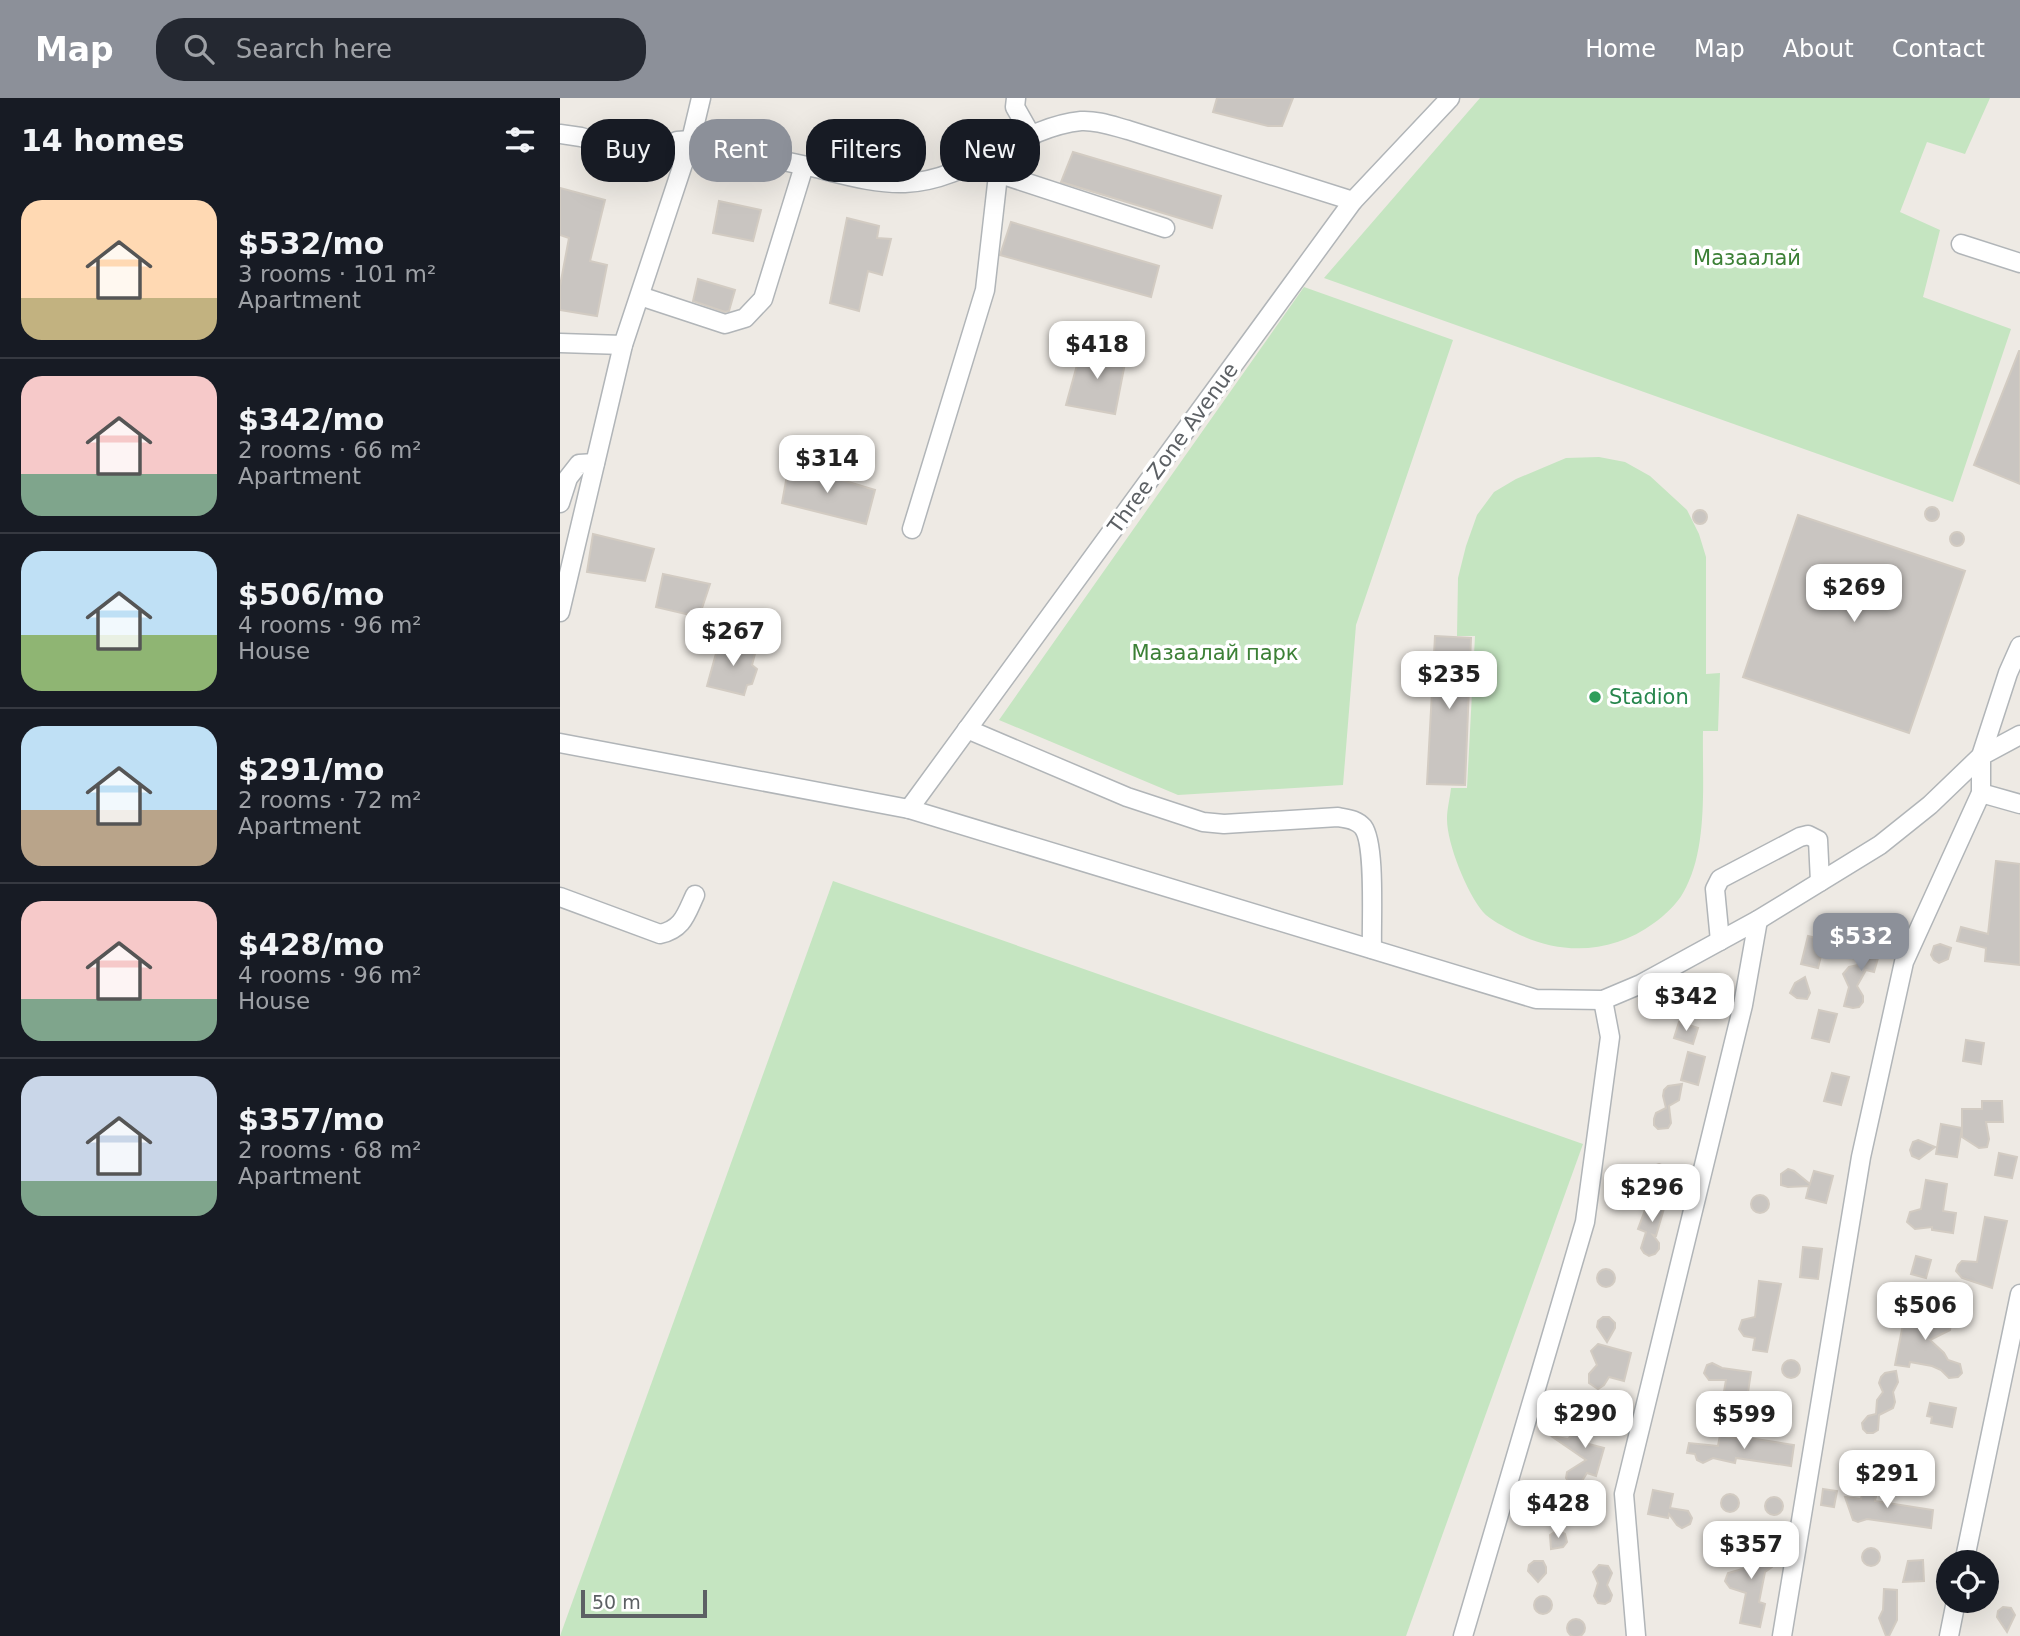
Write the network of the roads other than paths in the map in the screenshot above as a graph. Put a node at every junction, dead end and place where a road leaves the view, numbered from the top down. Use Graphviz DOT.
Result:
graph roads {
  1 [pos="701,98"];
  2 [pos="1016,98"];
  3 [pos="1450,98"];
  4 [pos="696,119"];
  5 [pos="1022,119"];
  6 [pos="560,134"];
  7 [pos="1040,134"];
  8 [pos="689,140"];
  9 [pos="689,146"];
  10 [pos="792,163"];
  11 [pos="804,166"];
  12 [pos="940,175"];
  13 [pos="997,182"];
  14 [pos="1020,182"];
  15 [pos="1353,201"];
  16 [pos="1164,228"];
  17 [pos="1961,244"];
  18 [pos="2020,263"];
  19 [pos="640,296"];
  20 [pos="560,343"];
  21 [pos="623,345"];
  22 [pos="595,463"];
  23 [pos="560,503"];
  24 [pos="912,529"];
  25 [pos="560,611"];
  26 [pos="2020,646"];
  27 [pos="967,729"];
  28 [pos="2020,734"];
  29 [pos="560,743"];
  30 [pos="1981,755"];
  31 [pos="1981,793"];
  32 [pos="2020,804"];
  33 [pos="909,809"];
  34 [pos="1820,881"];
  35 [pos="695,895"];
  36 [pos="560,897"];
  37 [pos="1758,920"];
  38 [pos="1720,941"];
  39 [pos="1371,949"];
  40 [pos="1603,1000"];
  41 [pos="2020,1294"];
  42 [pos="1967,1550"];
  43 [pos="1954,1613"];
  44 [pos="1463,1636"];
  45 [pos="1636,1636"];
  46 [pos="1782,1636"];
  47 [pos="1949,1636"];
  1 -- 4 [label="street"];
  2 -- 5 [label="street"];
  3 -- 15 [label="street, Three Zone Avenue"];
  6 -- 8 [label="street"];
  7 -- 15 [label="street"];
  9 -- 19 [label="street"];
  10 -- 11 [label="street"];
  11 -- 12 [label="street"];
  11 -- 19 [label="street"];
  13 -- 24 [label="street"];
  14 -- 16 [label="street"];
  15 -- 27 [label="street, Three Zone Avenue"];
  17 -- 18 [label="street"];
  19 -- 21 [label="street"];
  20 -- 21 [label="street"];
  21 -- 22 [label="street"];
  22 -- 23 [label="street"];
  22 -- 25 [label="street"];
  26 -- 30 [label="street"];
  27 -- 33 [label="street, Three Zone Avenue"];
  27 -- 39 [label="street"];
  28 -- 30 [label="street"];
  29 -- 33 [label="street"];
  30 -- 31 [label="street"];
  30 -- 34 [label="street"];
  31 -- 32 [label="street"];
  31 -- 46 [label="street"];
  33 -- 39 [label="street"];
  34 -- 37 [label="street"];
  34 -- 38 [label="street"];
  35 -- 36 [label="street"];
  37 -- 38 [label="street"];
  37 -- 45 [label="street"];
  38 -- 40 [label="street"];
  39 -- 40 [label="street"];
  40 -- 44 [label="street"];
  41 -- 42 [label="street"];
  43 -- 47 [label="street"];
}
